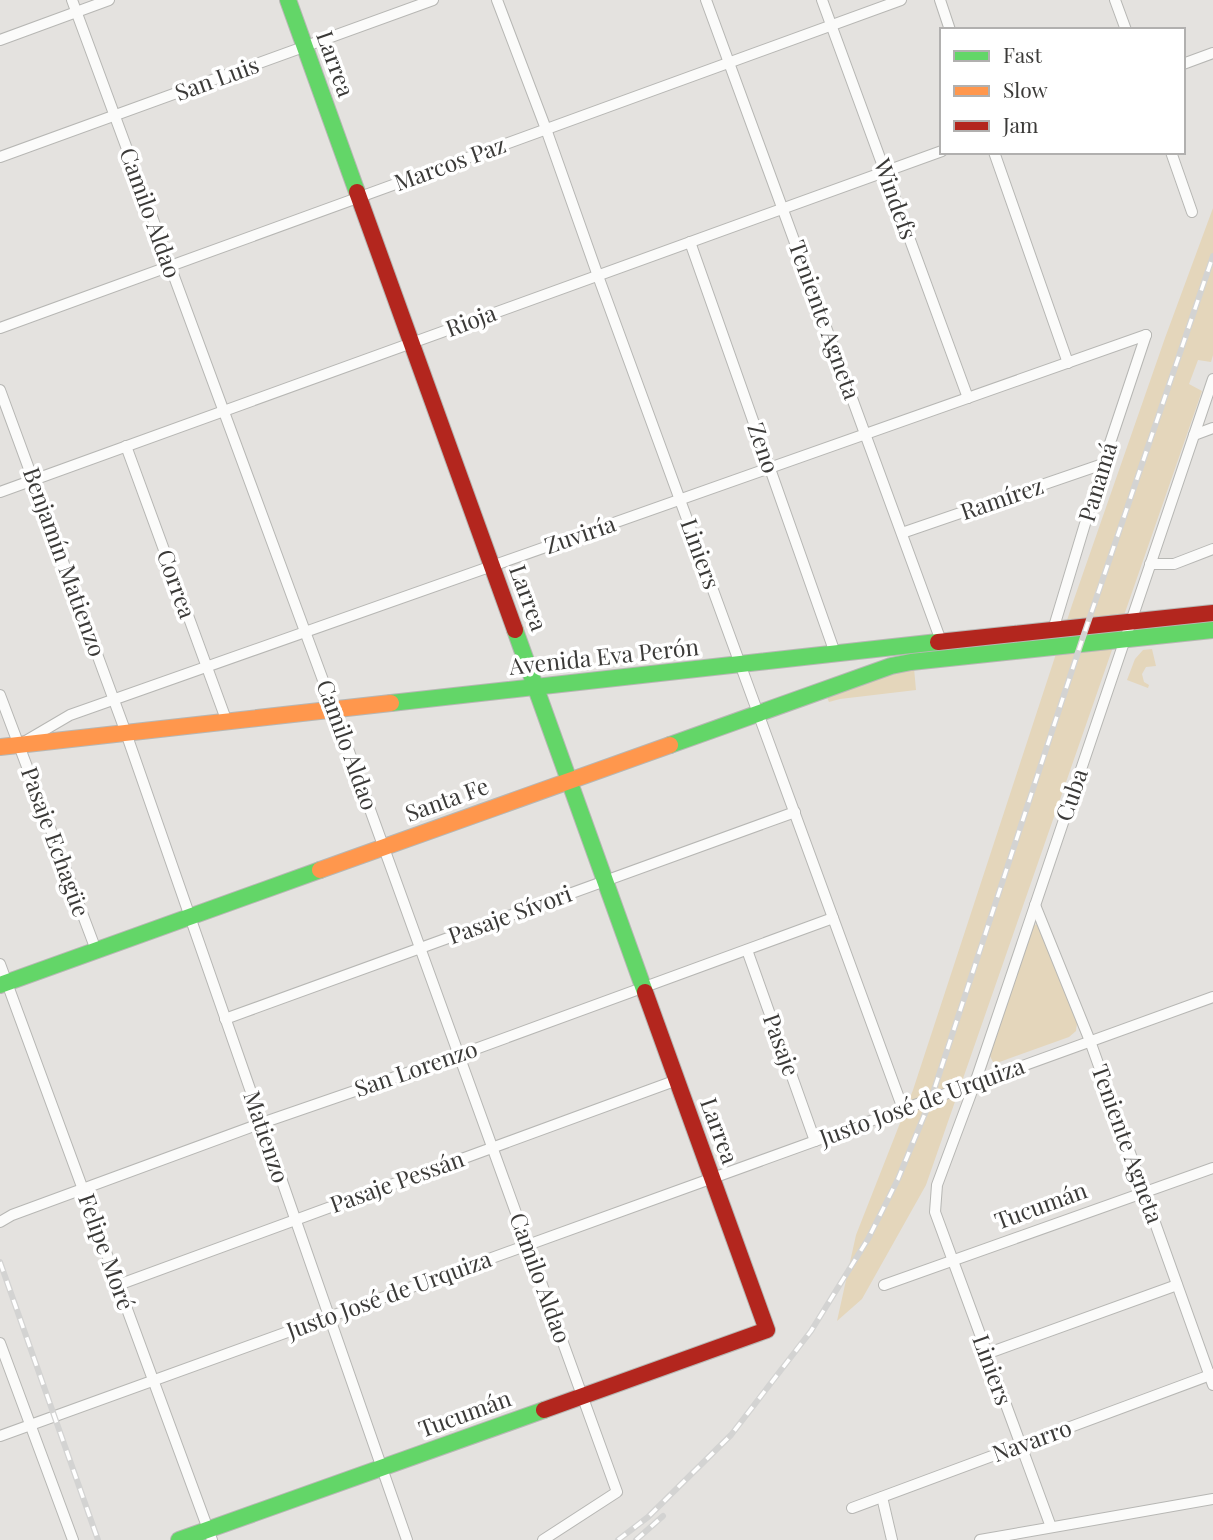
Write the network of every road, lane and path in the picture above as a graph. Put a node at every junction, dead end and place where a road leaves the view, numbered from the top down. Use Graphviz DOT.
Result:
graph roads {
  1 [pos="72,0"];
  2 [pos="109,0"];
  3 [pos="288,0"];
  4 [pos="391,0"];
  5 [pos="433,0"];
  6 [pos="497,0"];
  7 [pos="706,0"];
  8 [pos="822,0"];
  9 [pos="901,0"];
  10 [pos="940,0"];
  11 [pos="1115,0"];
  12 [pos="76,12"];
  13 [pos="396,13"];
  14 [pos="831,25"];
  15 [pos="949,28"];
  16 [pos="1125,28"];
  17 [pos="0,40"];
  18 [pos="305,47"];
  19 [pos="1213,53"];
  20 [pos="728,63"];
  21 [pos="1185,63"];
  22 [pos="114,116"];
  23 [pos="546,129"];
  24 [pos="940,152"];
  25 [pos="995,154"];
  26 [pos="1172,154"];
  27 [pos="0,157"];
  28 [pos="886,172"];
  29 [pos="359,197"];
  30 [pos="783,209"];
  31 [pos="1192,212"];
  32 [pos="690,242"];
  33 [pos="170,266"];
  34 [pos="598,276"];
  35 [pos="0,328"];
  36 [pos="1146,335"];
  37 [pos="412,343"];
  38 [pos="1068,363"];
  39 [pos="1213,379"];
  40 [pos="0,390"];
  41 [pos="968,398"];
  42 [pos="224,411"];
  43 [pos="1213,428"];
  44 [pos="865,434"];
  45 [pos="1194,435"];
  46 [pos="126,446"];
  47 [pos="1103,464"];
  48 [pos="770,468"];
  49 [pos="34,480"];
  50 [pos="0,492"];
  51 [pos="680,500"];
  52 [pos="902,533"];
  53 [pos="1213,549"];
  54 [pos="1150,564"];
  55 [pos="492,566"];
  56 [pos="1213,613"];
  57 [pos="1131,621"];
  58 [pos="1053,630"];
  59 [pos="1213,630"];
  60 [pos="305,632"];
  61 [pos="1125,639"];
  62 [pos="941,641"];
  63 [pos="835,653"];
  64 [pos="740,665"];
  65 [pos="206,667"];
  66 [pos="536,688"];
  67 [pos="0,695"];
  68 [pos="114,700"];
  69 [pos="334,710"];
  70 [pos="758,713"];
  71 [pos="227,722"];
  72 [pos="126,733"];
  73 [pos="19,745"];
  74 [pos="0,747"];
  75 [pos="569,781"];
  76 [pos="794,812"];
  77 [pos="384,847"];
  78 [pos="605,881"];
  79 [pos="1035,905"];
  80 [pos="190,917"];
  81 [pos="834,918"];
  82 [pos="420,948"];
  83 [pos="96,950"];
  84 [pos="747,950"];
  85 [pos="0,964"];
  86 [pos="3,984"];
  87 [pos="643,988"];
  88 [pos="1213,997"];
  89 [pos="225,1019"];
  90 [pos="1090,1041"];
  91 [pos="459,1055"];
  92 [pos="677,1080"];
  93 [pos="975,1083"];
  94 [pos="903,1109"];
  95 [pos="262,1123"];
  96 [pos="815,1141"];
  97 [pos="492,1147"];
  98 [pos="1213,1168"];
  99 [pos="712,1178"];
  100 [pos="82,1189"];
  101 [pos="1144,1193"];
  102 [pos="935,1212"];
  103 [pos="295,1220"];
  104 [pos="0,1222"];
  105 [pos="528,1245"];
  106 [pos="953,1262"];
  107 [pos="118,1285"];
  108 [pos="884,1285"];
  109 [pos="1177,1285"];
  110 [pos="329,1317"];
  111 [pos="767,1330"];
  112 [pos="0,1343"];
  113 [pos="986,1354"];
  114 [pos="1212,1378"];
  115 [pos="153,1381"];
  116 [pos="583,1396"];
  117 [pos="30,1425"];
  118 [pos="0,1436"];
  119 [pos="1020,1445"];
  120 [pos="382,1467"];
  121 [pos="883,1497"];
  122 [pos="1213,1499"];
  123 [pos="852,1508"];
  124 [pos="1051,1527"];
  125 [pos="210,1535"];
  126 [pos="73,1540"];
  127 [pos="179,1540"];
  128 [pos="407,1540"];
  129 [pos="543,1540"];
  130 [pos="892,1540"];
  131 [pos="980,1540"];
  1 -- 12 [label="street, Camilo Aldao"];
  2 -- 12 [label="street"];
  3 -- 18 [label="main road, Larrea"];
  4 -- 13 [label="street"];
  5 -- 13 [label="street, San Luis"];
  6 -- 23 [label="street, Liniers"];
  7 -- 20 [label="street, Teniente Agneta"];
  8 -- 14 [label="street, Windefs"];
  9 -- 14 [label="street, Marcos Paz"];
  10 -- 15 [label="street"];
  11 -- 16 [label="street"];
  12 -- 17 [label="street"];
  12 -- 22 [label="street, Camilo Aldao"];
  13 -- 18 [label="street, San Luis"];
  14 -- 20 [label="street, Marcos Paz"];
  14 -- 28 [label="street, Windefs"];
  18 -- 22 [label="street, San Luis"];
  18 -- 29 [label="main road, Larrea"];
  19 -- 21 [label="street"];
  20 -- 23 [label="street, Marcos Paz"];
  20 -- 30 [label="street, Teniente Agneta"];
  22 -- 27 [label="street, San Luis"];
  22 -- 33 [label="street, Camilo Aldao"];
  23 -- 29 [label="street, Marcos Paz"];
  23 -- 34 [label="street, Liniers"];
  24 -- 28 [label="street, Rioja"];
  25 -- 38 [label="street"];
  26 -- 31 [label="street"];
  28 -- 30 [label="street, Rioja"];
  28 -- 41 [label="street, Windefs"];
  29 -- 33 [label="street, Marcos Paz"];
  29 -- 37 [label="main road, Larrea"];
  30 -- 32 [label="street, Rioja"];
  30 -- 44 [label="street, Teniente Agneta"];
  32 -- 34 [label="street, Rioja"];
  32 -- 48 [label="street, Zeno"];
  33 -- 35 [label="street, Marcos Paz"];
  33 -- 42 [label="street, Camilo Aldao"];
  34 -- 37 [label="street, Rioja"];
  34 -- 51 [label="street, Liniers"];
  36 -- 38 [label="street, Zuviría"];
  36 -- 47 [label="street, Panamá"];
  37 -- 42 [label="street, Rioja"];
  37 -- 55 [label="main road, Larrea"];
  38 -- 41 [label="street, Zuviría"];
  39 -- 45 [label="street, Cuba"];
  40 -- 49 [label="street, Benjamín Matienzo"];
  41 -- 44 [label="street, Zuviría"];
  42 -- 46 [label="street, Rioja"];
  42 -- 60 [label="street, Camilo Aldao"];
  43 -- 45 [label="street"];
  44 -- 48 [label="street, Zuviría"];
  44 -- 52 [label="street, Teniente Agneta"];
  45 -- 54 [label="street, Cuba"];
  46 -- 49 [label="street, Rioja"];
  46 -- 65 [label="street, Correa"];
  47 -- 52 [label="street, Ramírez"];
  47 -- 58 [label="street, Panamá"];
  48 -- 51 [label="street, Zuviría"];
  48 -- 63 [label="street, Zeno"];
  49 -- 50 [label="street, Rioja"];
  49 -- 68 [label="street, Benjamín Matienzo"];
  51 -- 55 [label="street, Zuviría"];
  51 -- 64 [label="street, Liniers"];
  52 -- 62 [label="street, Teniente Agneta"];
  53 -- 54 [label="street"];
  54 -- 57 [label="street, Cuba"];
  55 -- 60 [label="street, Zuviría"];
  55 -- 66 [label="main road, Larrea"];
  56 -- 57 [label="main road, Avenida Eva Perón"];
  57 -- 58 [label="main road, Avenida Eva Perón"];
  57 -- 61 [label="street, Cuba"];
  58 -- 62 [label="main road, Avenida Eva Perón"];
  59 -- 61 [label="main road"];
  60 -- 65 [label="street, Zuviría"];
  60 -- 69 [label="street, Camilo Aldao"];
  61 -- 70 [label="main road, Santa Fe"];
  61 -- 79 [label="street, Cuba"];
  62 -- 63 [label="main road, Avenida Eva Perón"];
  63 -- 64 [label="main road, Avenida Eva Perón"];
  64 -- 66 [label="main road, Avenida Eva Perón"];
  64 -- 70 [label="street, Liniers"];
  65 -- 68 [label="street, Zuviría"];
  65 -- 71 [label="street, Correa"];
  66 -- 69 [label="main road, Avenida Eva Perón"];
  66 -- 75 [label="main road, Larrea"];
  67 -- 73 [label="street, Pasaje Echagüe"];
  68 -- 72 [label="street, Benjamín Matienzo"];
  68 -- 73 [label="street, Zuviría"];
  69 -- 71 [label="main road, Avenida Eva Perón"];
  69 -- 77 [label="street, Camilo Aldao"];
  70 -- 75 [label="main road, Santa Fe"];
  70 -- 76 [label="street, Liniers"];
  71 -- 72 [label="main road, Avenida Eva Perón"];
  72 -- 73 [label="main road, Avenida Eva Perón"];
  72 -- 80 [label="street, Matienzo"];
  73 -- 74 [label="main road, Avenida Eva Perón"];
  73 -- 83 [label="street, Pasaje Echagüe"];
  75 -- 77 [label="main road, Santa Fe"];
  75 -- 78 [label="main road, Larrea"];
  76 -- 78 [label="street, Pasaje Sívori"];
  76 -- 81 [label="street, Liniers"];
  77 -- 80 [label="main road, Santa Fe"];
  77 -- 82 [label="street, Camilo Aldao"];
  78 -- 82 [label="street, Pasaje Sívori"];
  78 -- 87 [label="main road, Larrea"];
  79 -- 90 [label="street, Teniente Agneta"];
  79 -- 93 [label="street, Cuba"];
  80 -- 83 [label="main road, Santa Fe"];
  80 -- 89 [label="street, Matienzo"];
  81 -- 84 [label="street, San Lorenzo"];
  81 -- 94 [label="street, Liniers"];
  82 -- 89 [label="street, Pasaje Sívori"];
  82 -- 91 [label="street, Camilo Aldao"];
  83 -- 86 [label="main road, Santa Fe"];
  84 -- 87 [label="street, San Lorenzo"];
  84 -- 96 [label="street, Pasaje"];
  85 -- 86 [label="street, Felipe Moré"];
  86 -- 100 [label="street, Felipe Moré"];
  87 -- 91 [label="street, San Lorenzo"];
  87 -- 92 [label="main road, Larrea"];
  88 -- 90 [label="street, Justo José de Urquiza"];
  89 -- 95 [label="street, Matienzo"];
  90 -- 93 [label="street, Justo José de Urquiza"];
  90 -- 101 [label="street, Teniente Agneta"];
  91 -- 95 [label="street, San Lorenzo"];
  91 -- 97 [label="street, Camilo Aldao"];
  92 -- 97 [label="street, Pasaje Pessán"];
  92 -- 99 [label="main road, Larrea"];
  93 -- 94 [label="street, Justo José de Urquiza"];
  93 -- 102 [label="street, Cuba"];
  94 -- 96 [label="street, Justo José de Urquiza"];
  95 -- 100 [label="street, San Lorenzo"];
  95 -- 103 [label="street, Matienzo"];
  96 -- 99 [label="street, Justo José de Urquiza"];
  97 -- 103 [label="street, Pasaje Pessán"];
  97 -- 105 [label="street, Camilo Aldao"];
  98 -- 101 [label="street, Tucumán"];
  99 -- 105 [label="street, Justo José de Urquiza"];
  99 -- 111 [label="main road, Larrea"];
  100 -- 104 [label="street, San Lorenzo"];
  100 -- 107 [label="street, Felipe Moré"];
  101 -- 106 [label="street, Tucumán"];
  101 -- 109 [label="street, Teniente Agneta"];
  102 -- 106 [label="street, Liniers"];
  103 -- 107 [label="street, Pasaje Pessán"];
  103 -- 110 [label="street, Matienzo"];
  105 -- 110 [label="street, Justo José de Urquiza"];
  105 -- 116 [label="street, Camilo Aldao"];
  106 -- 108 [label="street, Tucumán"];
  106 -- 113 [label="street, Liniers"];
  107 -- 115 [label="street, Felipe Moré"];
  109 -- 113 [label="street"];
  109 -- 114 [label="street, Teniente Agneta"];
  110 -- 115 [label="street, Justo José de Urquiza"];
  110 -- 120 [label="street, Matienzo"];
  111 -- 116 [label="main road, Tucumán"];
  112 -- 117 [label="street"];
  113 -- 119 [label="street, Liniers"];
  114 -- 119 [label="street, Navarro"];
  115 -- 117 [label="street, Justo José de Urquiza"];
  115 -- 125 [label="street, Felipe Moré"];
  116 -- 120 [label="main road, Tucumán"];
  116 -- 129 [label="street, Camilo Aldao"];
  117 -- 118 [label="street, Justo José de Urquiza"];
  117 -- 126 [label="street"];
  119 -- 121 [label="street, Navarro"];
  119 -- 124 [label="street, Liniers"];
  120 -- 125 [label="main road, Tucumán"];
  120 -- 128 [label="street, Matienzo"];
  121 -- 123 [label="street, Navarro"];
  121 -- 130 [label="street"];
  122 -- 124 [label="street"];
  124 -- 131 [label="street"];
  125 -- 127 [label="main road, Tucumán"];
}
